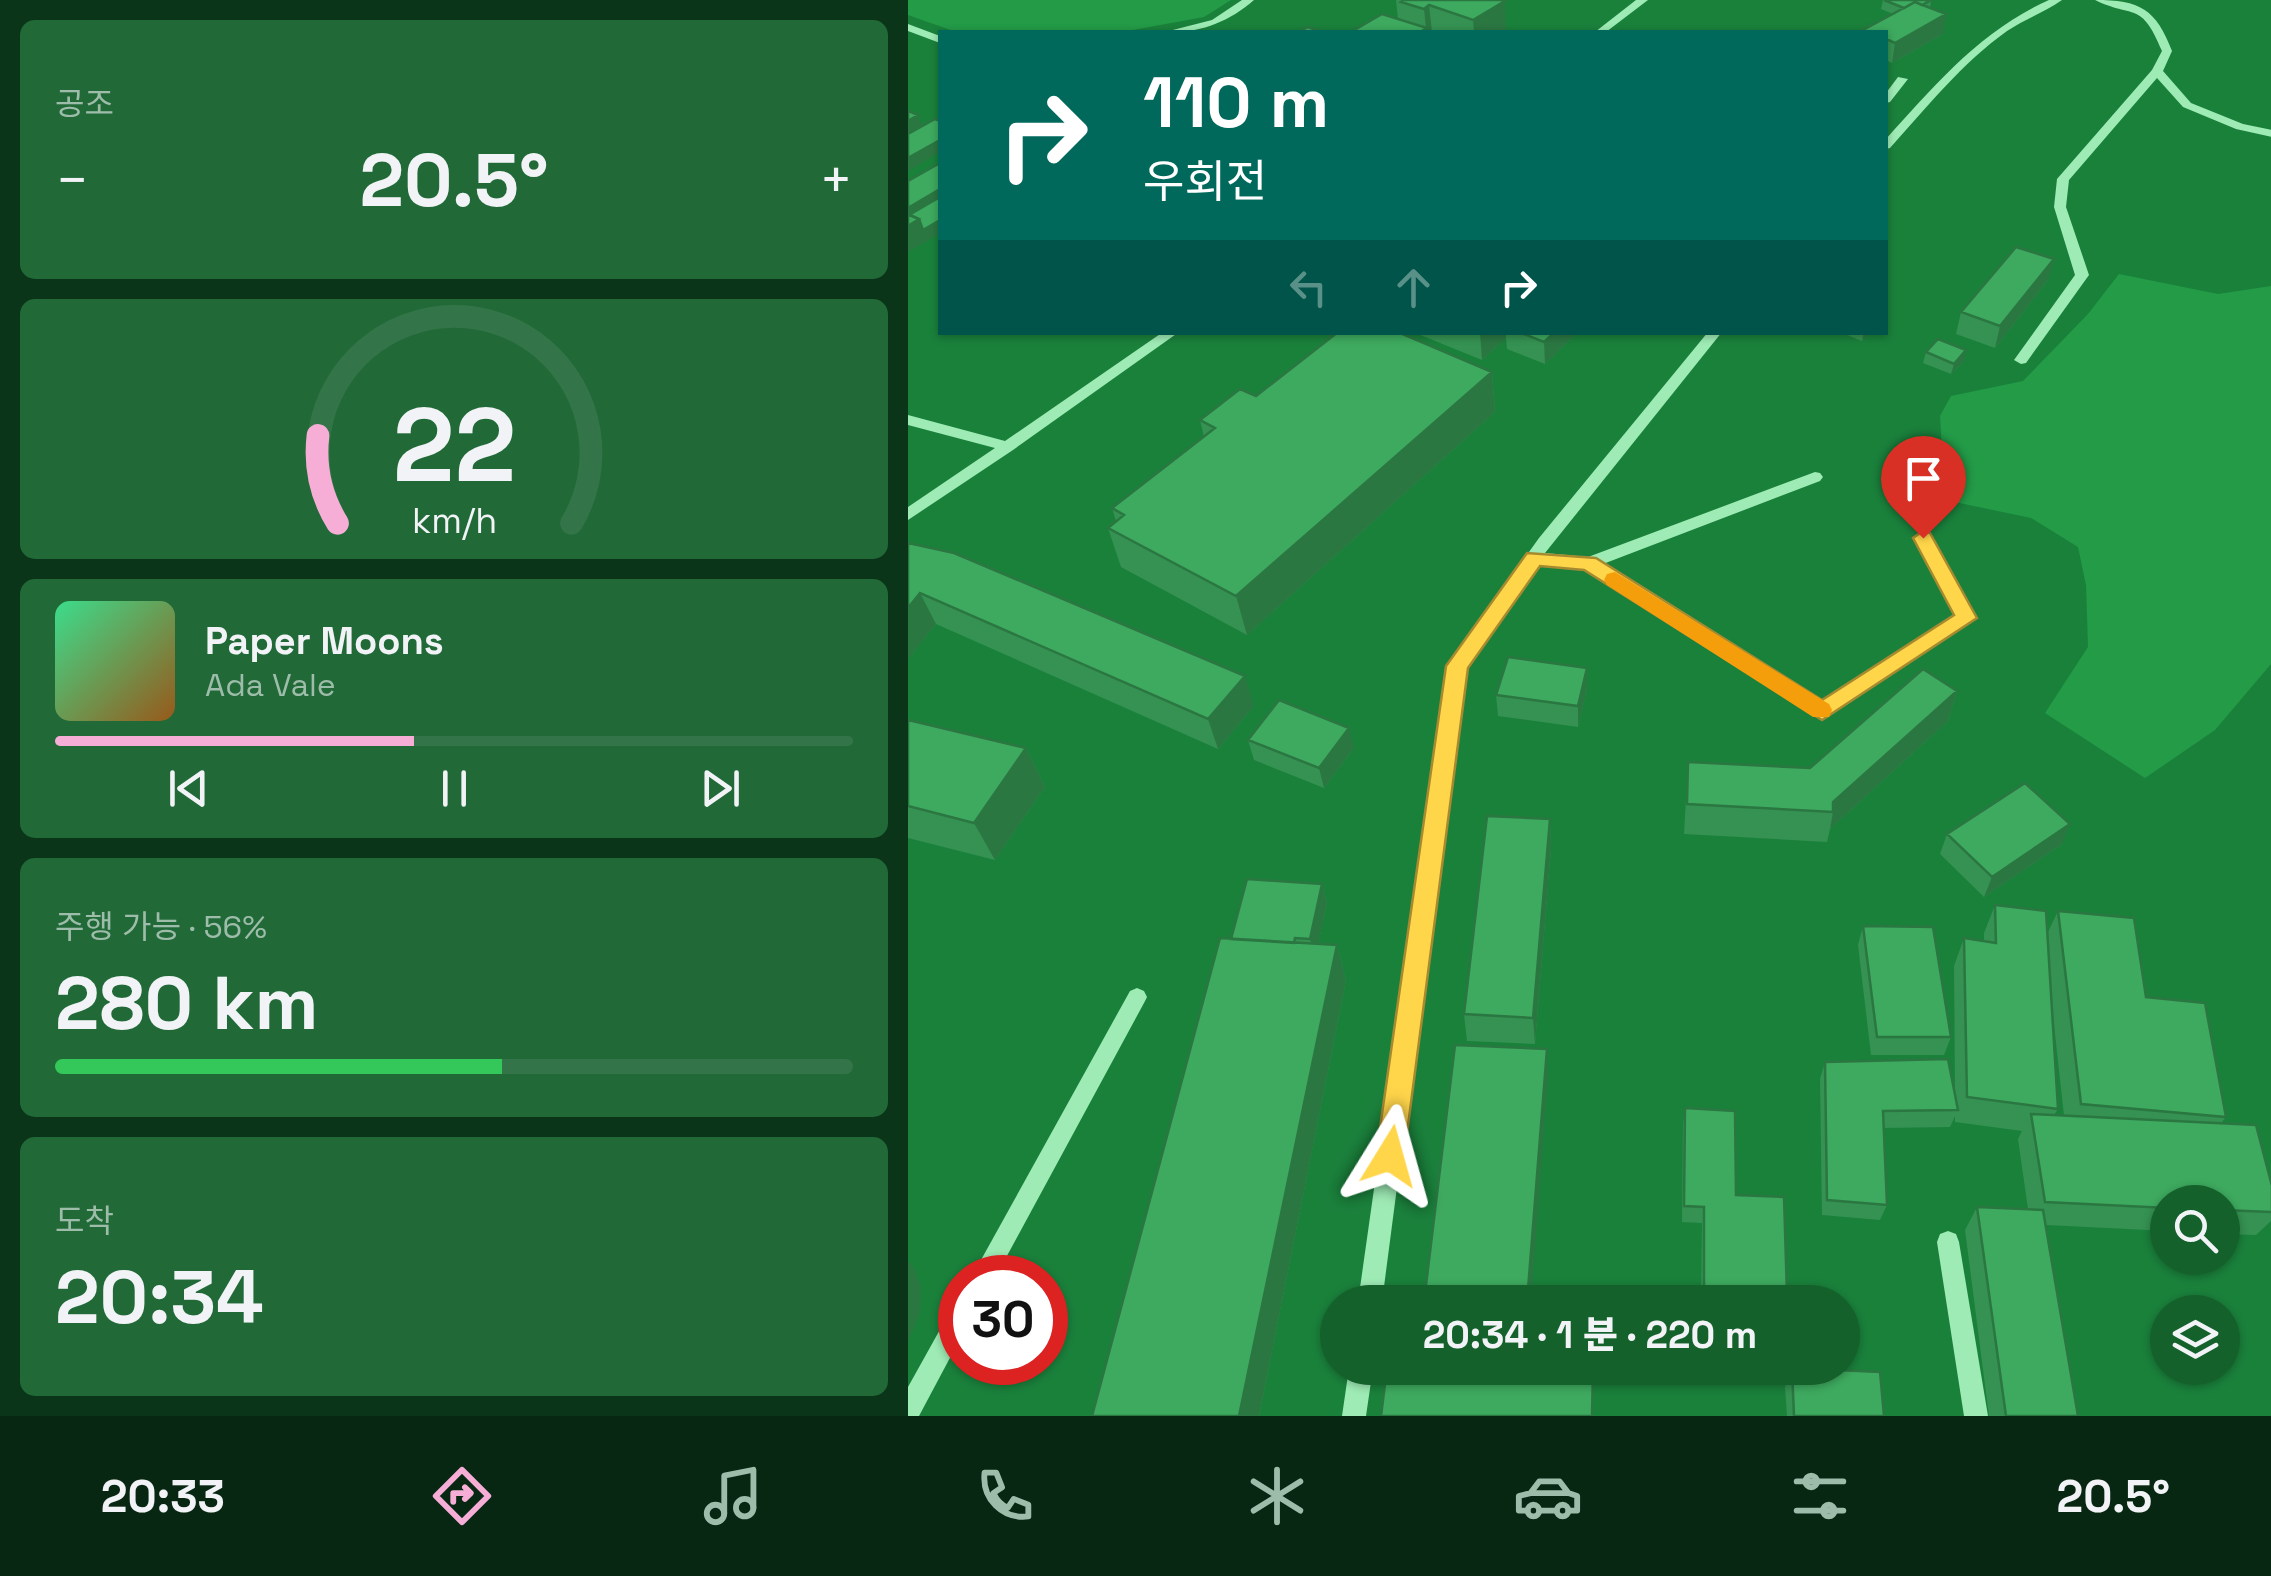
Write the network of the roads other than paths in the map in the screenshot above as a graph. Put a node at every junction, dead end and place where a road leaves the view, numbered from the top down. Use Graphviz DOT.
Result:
graph roads {
  1 [pos="1249,0"];
  2 [pos="1644,0"];
  3 [pos="2056,0"];
  4 [pos="2100,0"];
  5 [pos="908,27"];
  6 [pos="1179,30"];
  7 [pos="1603,30"];
  8 [pos="938,39"];
  9 [pos="2157,72"];
  10 [pos="1902,80"];
  11 [pos="1888,98"];
  12 [pos="2272,134"];
  13 [pos="1888,144"];
  14 [pos="1169,335"];
  15 [pos="1714,335"];
  16 [pos="2021,360"];
  17 [pos="908,420"];
  18 [pos="1008,447"];
  19 [pos="1816,477"];
  20 [pos="908,515"];
  21 [pos="1923,538"];
  22 [pos="1534,558"];
  23 [pos="1589,563"];
  24 [pos="1137,998"];
  25 [pos="1948,1242"];
  26 [pos="995,1255"];
  27 [pos="1372,1285"];
  28 [pos="938,1357"];
  29 [pos="1359,1385"];
  30 [pos="908,1412"];
  31 [pos="1354,1416"];
  32 [pos="1976,1416"];
  1 -- 6 [label="street"];
  2 -- 7 [label="street"];
  3 -- 13 [label="street"];
  4 -- 9 [label="street"];
  5 -- 8 [label="street"];
  9 -- 12 [label="street"];
  9 -- 16 [label="street"];
  10 -- 11 [label="street"];
  14 -- 18 [label="street"];
  15 -- 22 [label="street"];
  17 -- 18 [label="street"];
  18 -- 20 [label="street"];
  19 -- 23 [label="street"];
  21 -- 23 [label="street"];
  22 -- 23 [label="street"];
  22 -- 27 [label="street"];
  24 -- 26 [label="street"];
  25 -- 32 [label="street"];
  28 -- 30 [label="street"];
  29 -- 31 [label="street"];
}
